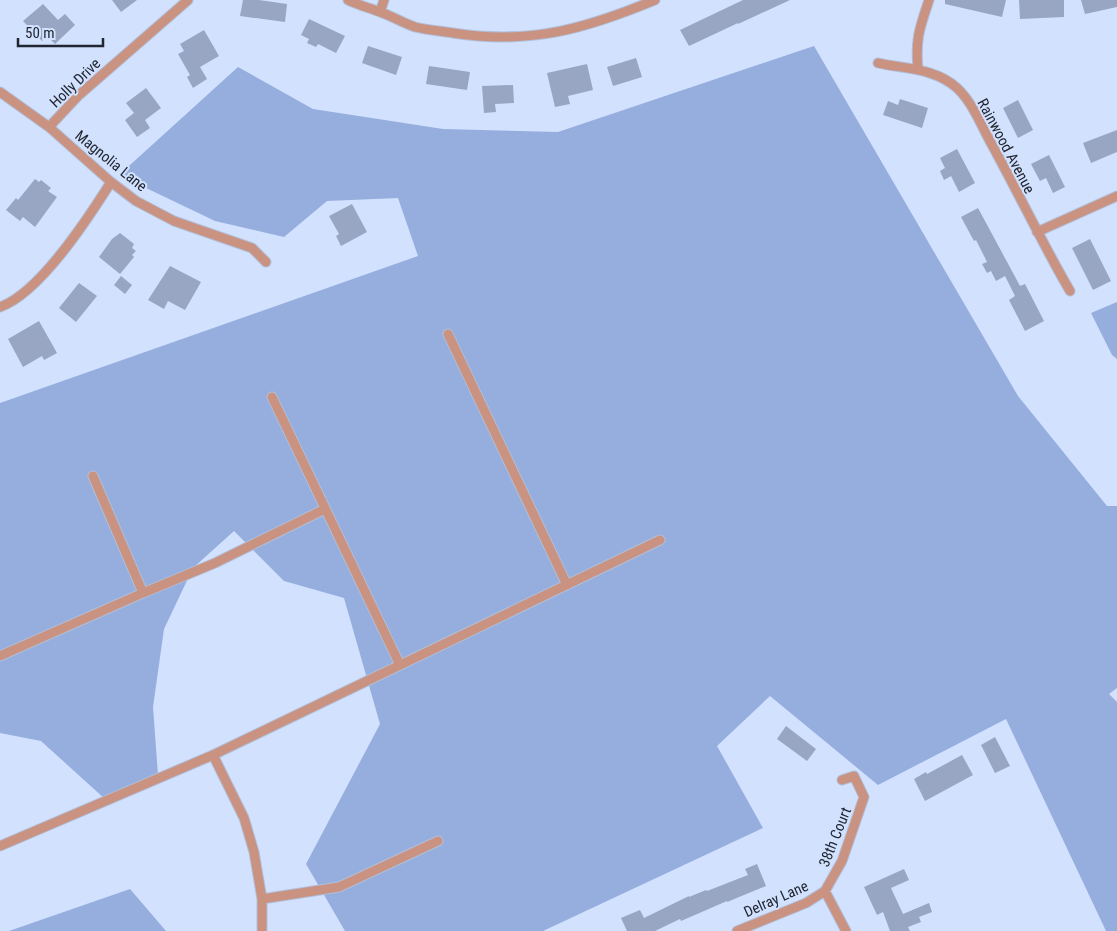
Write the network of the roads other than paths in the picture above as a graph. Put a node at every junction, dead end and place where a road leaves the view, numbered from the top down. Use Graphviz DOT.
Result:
graph roads {
  1 [pos="188,0"];
  2 [pos="348,0"];
  3 [pos="384,0"];
  4 [pos="656,0"];
  5 [pos="929,0"];
  6 [pos="380,12"];
  7 [pos="878,62"];
  8 [pos="918,69"];
  9 [pos="0,92"];
  10 [pos="50,128"];
  11 [pos="112,182"];
  12 [pos="1117,196"];
  13 [pos="1037,232"];
  14 [pos="266,262"];
  15 [pos="1070,291"];
  16 [pos="0,307"];
  17 [pos="448,334"];
  18 [pos="272,396"];
  19 [pos="93,476"];
  20 [pos="325,509"];
  21 [pos="660,540"];
  22 [pos="567,585"];
  23 [pos="143,593"];
  24 [pos="0,656"];
  25 [pos="400,665"];
  26 [pos="214,755"];
  27 [pos="842,780"];
  28 [pos="438,841"];
  29 [pos="0,846"];
  30 [pos="825,891"];
  31 [pos="262,899"];
  32 [pos="262,931"];
  33 [pos="737,931"];
  34 [pos="846,931"];
  1 -- 10 [label="street, Holly Drive"];
  2 -- 6 [label="street"];
  3 -- 6 [label="street"];
  4 -- 6 [label="street"];
  5 -- 8 [label="street"];
  7 -- 8 [label="street, Rainwood Avenue"];
  8 -- 13 [label="street, Rainwood Avenue"];
  9 -- 10 [label="street, Magnolia Lane"];
  10 -- 11 [label="street, Magnolia Lane"];
  11 -- 14 [label="street, Magnolia Lane"];
  11 -- 16 [label="street"];
  12 -- 13 [label="street"];
  13 -- 15 [label="street, Rainwood Avenue"];
  17 -- 22 [label="street"];
  18 -- 20 [label="street"];
  19 -- 23 [label="street"];
  20 -- 23 [label="street"];
  20 -- 25 [label="street"];
  21 -- 22 [label="street"];
  22 -- 25 [label="street"];
  23 -- 24 [label="street"];
  25 -- 26 [label="street"];
  26 -- 29 [label="street"];
  26 -- 31 [label="street"];
  27 -- 30 [label="street, 38th Court"];
  28 -- 31 [label="street"];
  30 -- 33 [label="street, Delray Lane"];
  30 -- 34 [label="street"];
  31 -- 32 [label="street"];
}
